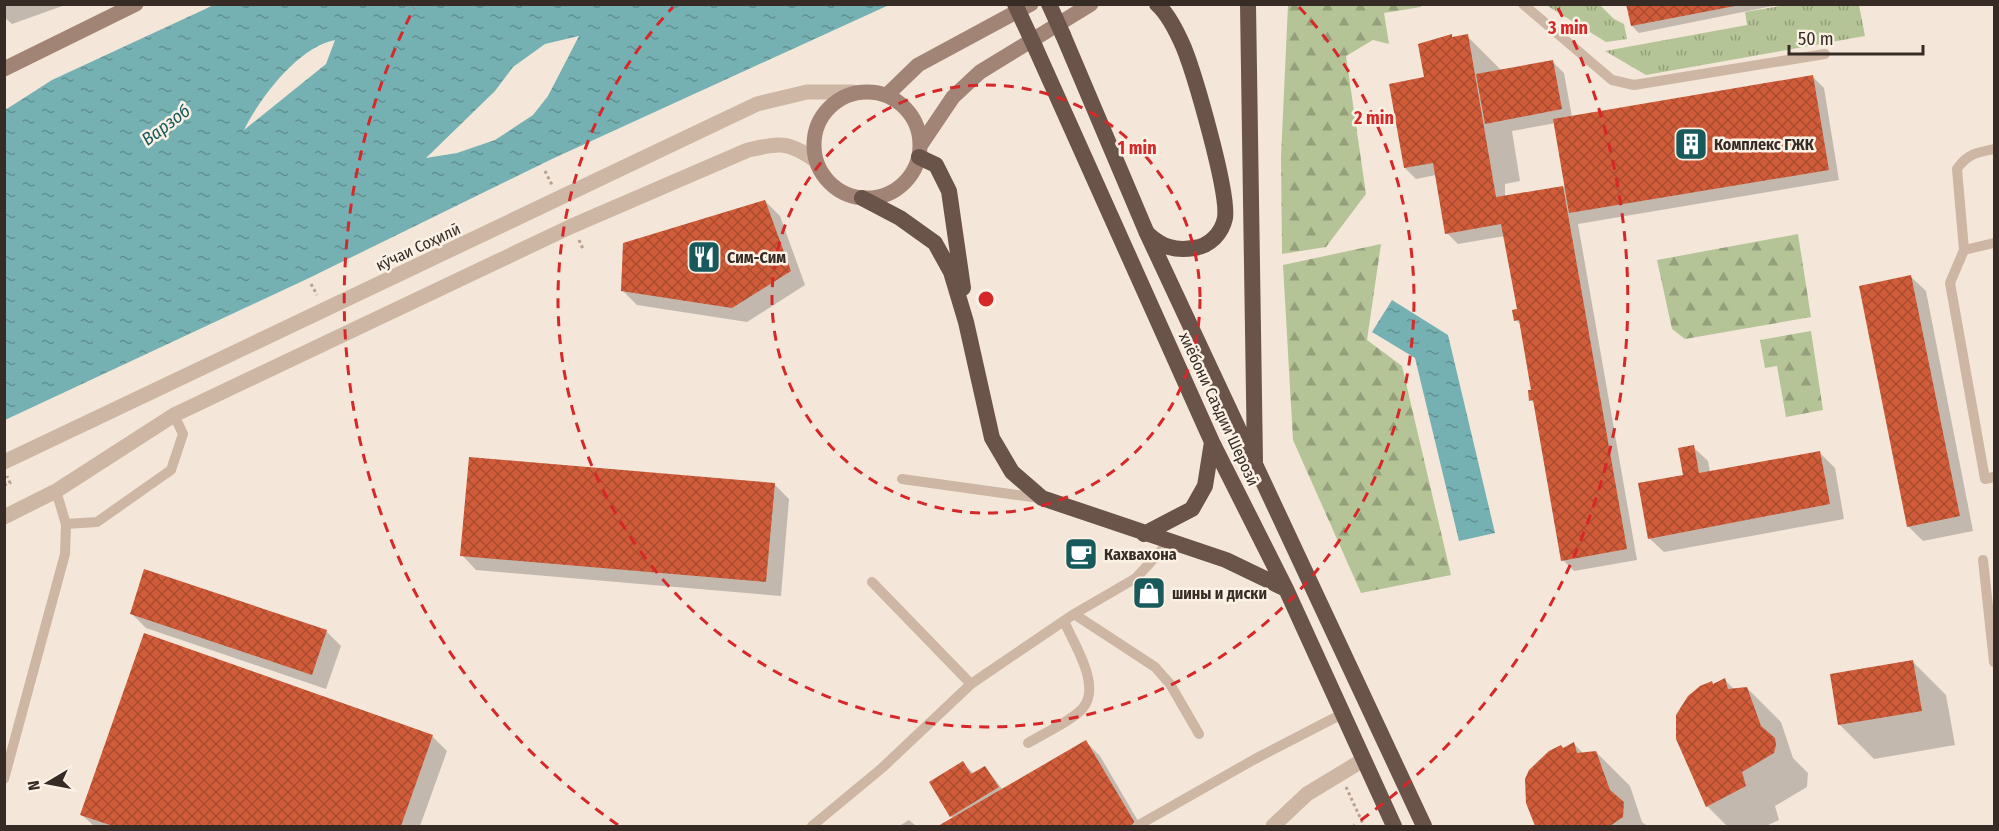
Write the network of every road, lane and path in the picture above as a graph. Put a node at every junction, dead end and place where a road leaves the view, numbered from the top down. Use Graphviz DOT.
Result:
graph roads {
  1 [pos="136,4"];
  2 [pos="1014,4"];
  3 [pos="1031,4"];
  4 [pos="1048,4"];
  5 [pos="1090,4"];
  6 [pos="1157,4"];
  7 [pos="1248,4"];
  8 [pos="1523,4"];
  9 [pos="1825,54"];
  10 [pos="4,69"];
  11 [pos="854,92"];
  12 [pos="887,95"];
  13 [pos="1995,149"];
  14 [pos="920,151"];
  15 [pos="815,160"];
  16 [pos="862,198"];
  17 [pos="1146,231"];
  18 [pos="1995,243"];
  19 [pos="1964,250"];
  20 [pos="966,322"];
  21 [pos="174,415"];
  22 [pos="1212,442"];
  23 [pos="4,462"];
  24 [pos="1255,468"];
  25 [pos="1995,477"];
  26 [pos="902,478"];
  27 [pos="56,491"];
  28 [pos="1042,498"];
  29 [pos="4,517"];
  30 [pos="66,524"];
  31 [pos="1144,534"];
  32 [pos="1169,542"];
  33 [pos="1983,560"];
  34 [pos="872,582"];
  35 [pos="1286,588"];
  36 [pos="1074,614"];
  37 [pos="1064,621"];
  38 [pos="1995,662"];
  39 [pos="971,684"];
  40 [pos="1342,714"];
  41 [pos="1199,734"];
  42 [pos="1028,743"];
  43 [pos="1363,760"];
  44 [pos="1340,774"];
  45 [pos="4,779"];
  46 [pos="812,826"];
  47 [pos="1137,826"];
  48 [pos="1273,826"];
  49 [pos="1364,826"];
  50 [pos="1394,826"];
  51 [pos="1424,826"];
  1 -- 10 [label="main road"];
  2 -- 22 [label="highway, хиёбони Саъдии Шерозӣ, bridge"];
  3 -- 12 [label="main road"];
  4 -- 17 [label="highway, хиёбони Саъдии Шерозӣ, bridge"];
  5 -- 14 [label="main road"];
  6 -- 17 [label="highway"];
  7 -- 24 [label="highway"];
  8 -- 9 [label="lane"];
  11 -- 12 [label="main road"];
  11 -- 15 [label="main road"];
  11 -- 23 [label="street, кӯчаи Соҳилӣ"];
  12 -- 14 [label="main road"];
  13 -- 19 [label="lane"];
  14 -- 16 [label="main road"];
  14 -- 20 [label="highway"];
  15 -- 16 [label="main road"];
  15 -- 21 [label="street"];
  16 -- 20 [label="highway"];
  17 -- 24 [label="highway, хиёбони Саъдии Шерозӣ"];
  18 -- 19 [label="lane"];
  19 -- 25 [label="lane"];
  20 -- 28 [label="highway"];
  21 -- 27 [label="street"];
  21 -- 30 [label="lane"];
  22 -- 31 [label="highway"];
  22 -- 35 [label="highway, хиёбони Саъдии Шерозӣ"];
  24 -- 51 [label="highway, хиёбони Саъдии Шерозӣ"];
  26 -- 28 [label="lane"];
  27 -- 29 [label="street"];
  27 -- 30 [label="lane"];
  28 -- 31 [label="highway"];
  30 -- 45 [label="lane"];
  31 -- 32 [label="highway"];
  32 -- 35 [label="highway"];
  32 -- 36 [label="lane"];
  33 -- 38 [label="lane"];
  34 -- 39 [label="lane"];
  35 -- 40 [label="highway, хиёбони Саъдии Шерозӣ"];
  36 -- 37 [label="lane"];
  36 -- 41 [label="lane"];
  37 -- 39 [label="lane"];
  37 -- 42 [label="lane"];
  39 -- 46 [label="lane"];
  40 -- 43 [label="highway, хиёбони Саъдии Шерозӣ"];
  40 -- 47 [label="lane"];
  43 -- 44 [label="street"];
  43 -- 50 [label="highway, хиёбони Саъдии Шерозӣ"];
  44 -- 48 [label="street"];
  44 -- 49 [label="path"];
}
